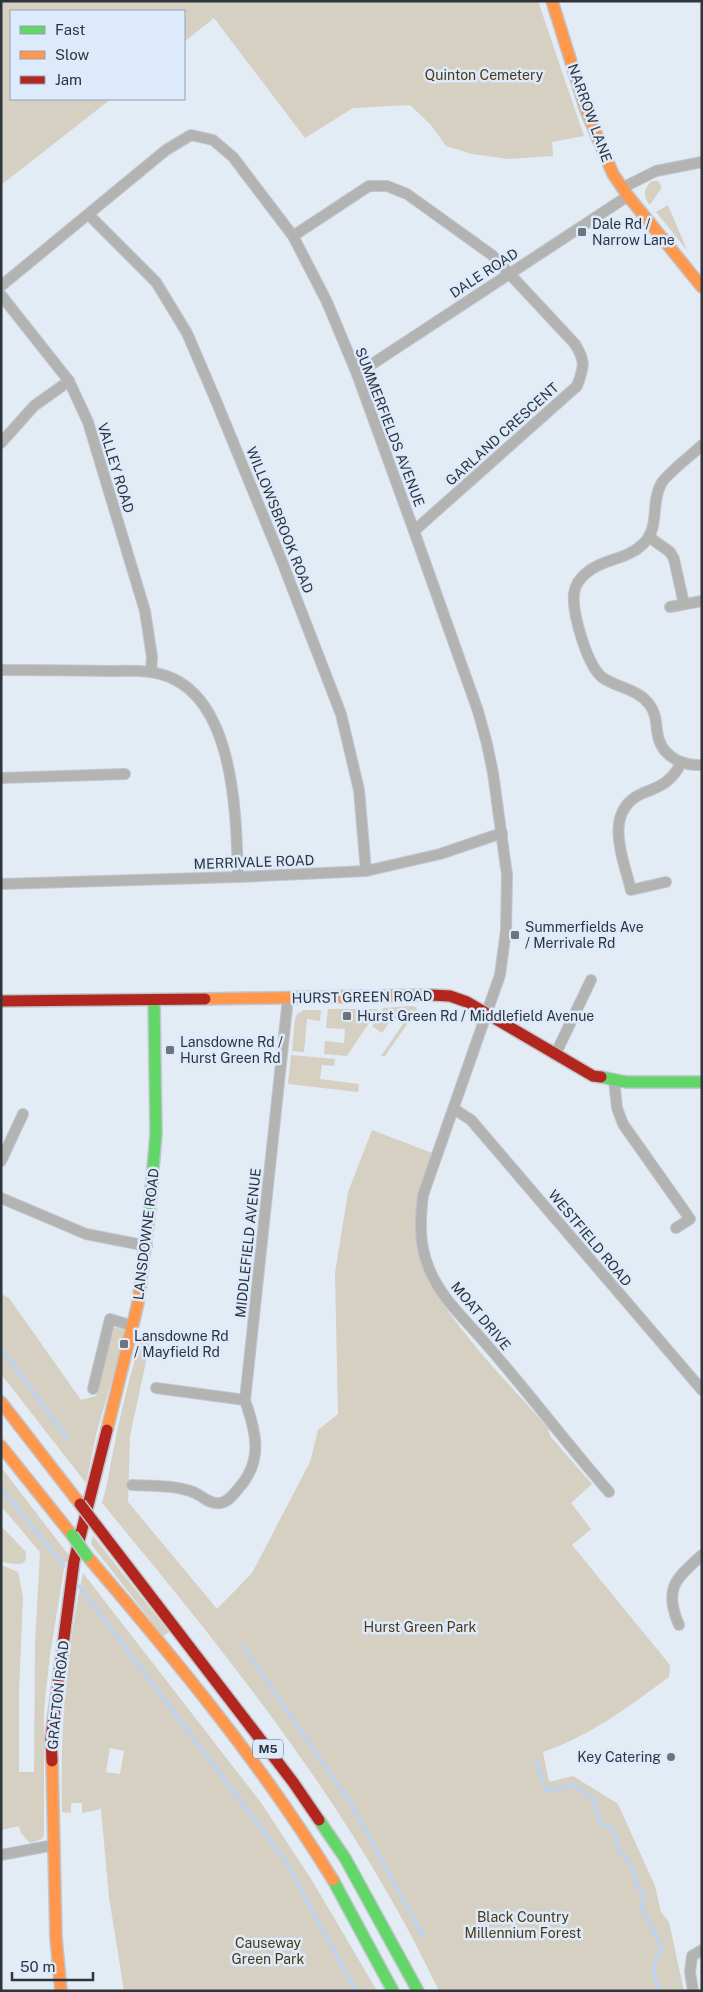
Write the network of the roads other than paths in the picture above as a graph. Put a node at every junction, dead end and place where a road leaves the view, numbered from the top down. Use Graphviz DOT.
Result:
graph roads {
  1 [pos="552,1"];
  2 [pos="702,162"];
  3 [pos="625,192"];
  4 [pos="90,215"];
  5 [pos="293,236"];
  6 [pos="508,273"];
  7 [pos="1,286"];
  8 [pos="702,287"];
  9 [pos="1,295"];
  10 [pos="357,374"];
  11 [pos="69,381"];
  12 [pos="1,442"];
  13 [pos="702,445"];
  14 [pos="414,531"];
  15 [pos="649,537"];
  16 [pos="702,601"];
  17 [pos="684,604"];
  18 [pos="670,607"];
  19 [pos="1,670"];
  20 [pos="151,672"];
  21 [pos="681,763"];
  22 [pos="702,765"];
  23 [pos="125,774"];
  24 [pos="1,778"];
  25 [pos="502,833"];
  26 [pos="366,871"];
  27 [pos="238,877"];
  28 [pos="666,882"];
  29 [pos="1,884"];
  30 [pos="591,980"];
  31 [pos="288,998"];
  32 [pos="154,1000"];
  33 [pos="1,1001"];
  34 [pos="485,1013"];
  35 [pos="555,1055"];
  36 [pos="614,1080"];
  37 [pos="702,1082"];
  38 [pos="454,1109"];
  39 [pos="23,1114"];
  40 [pos="1,1161"];
  41 [pos="1,1198"];
  42 [pos="676,1228"];
  43 [pos="147,1246"];
  44 [pos="133,1326"];
  45 [pos="93,1388"];
  46 [pos="156,1388"];
  47 [pos="702,1390"];
  48 [pos="245,1400"];
  49 [pos="1,1402"];
  50 [pos="1,1446"];
  51 [pos="132,1485"];
  52 [pos="90,1492"];
  53 [pos="609,1492"];
  54 [pos="702,1555"];
  55 [pos="679,1625"];
  56 [pos="54,1845"];
  57 [pos="1,1855"];
  58 [pos="702,1950"];
  59 [pos="61,1991"];
  60 [pos="393,1991"];
  61 [pos="418,1991"];
  62 [pos="693,1991"];
  1 -- 3 [label="main road, NARROW LANE"];
  2 -- 3 [label="street, DALE ROAD"];
  3 -- 6 [label="street, DALE ROAD"];
  3 -- 8 [label="main road, NARROW LANE"];
  4 -- 5 [label="street, SUMMERFIELDS AVENUE"];
  4 -- 7 [label="street, SUMMERFIELDS AVENUE"];
  4 -- 26 [label="street, WILLOWSBROOK ROAD"];
  5 -- 6 [label="street, GARLAND CRESCENT"];
  5 -- 10 [label="street, SUMMERFIELDS AVENUE"];
  6 -- 10 [label="street, DALE ROAD"];
  6 -- 14 [label="street, GARLAND CRESCENT"];
  9 -- 11 [label="street, VALLEY ROAD"];
  10 -- 14 [label="street, SUMMERFIELDS AVENUE"];
  11 -- 12 [label="street"];
  11 -- 20 [label="street, VALLEY ROAD"];
  13 -- 15 [label="street"];
  14 -- 25 [label="street, SUMMERFIELDS AVENUE"];
  15 -- 17 [label="street"];
  15 -- 21 [label="street"];
  16 -- 17 [label="street"];
  17 -- 18 [label="street"];
  19 -- 20 [label="street"];
  20 -- 27 [label="street"];
  21 -- 22 [label="street"];
  21 -- 28 [label="street"];
  23 -- 24 [label="street"];
  25 -- 26 [label="street, MERRIVALE ROAD"];
  25 -- 34 [label="street, SUMMERFIELDS AVENUE"];
  26 -- 27 [label="street, MERRIVALE ROAD"];
  27 -- 29 [label="street, MERRIVALE ROAD"];
  30 -- 35 [label="street"];
  31 -- 32 [label="main road, HURST GREEN ROAD"];
  31 -- 34 [label="main road, HURST GREEN ROAD"];
  31 -- 48 [label="street, MIDDLEFIELD AVENUE"];
  32 -- 33 [label="main road, HURST GREEN ROAD"];
  32 -- 43 [label="main road, LANSDOWNE ROAD"];
  34 -- 35 [label="main road, HURST GREEN ROAD"];
  34 -- 38 [label="street, MOAT DRIVE"];
  35 -- 36 [label="main road, HURST GREEN ROAD"];
  36 -- 37 [label="main road, HURST GREEN ROAD"];
  36 -- 42 [label="street"];
  38 -- 47 [label="street, WESTFIELD ROAD"];
  38 -- 53 [label="street, MOAT DRIVE"];
  39 -- 40 [label="street"];
  41 -- 43 [label="street"];
  43 -- 44 [label="main road, LANSDOWNE ROAD"];
  44 -- 45 [label="street"];
  44 -- 52 [label="main road, LANSDOWNE ROAD"];
  46 -- 48 [label="street"];
  48 -- 51 [label="street, MIDDLEFIELD AVENUE"];
  49 -- 61 [label="main road, M5, bridge"];
  50 -- 60 [label="main road, M5, bridge"];
  52 -- 56 [label="main road, GRAFTON ROAD"];
  54 -- 55 [label="street"];
  56 -- 57 [label="street"];
  56 -- 59 [label="main road, GRAFTON ROAD"];
  58 -- 62 [label="street"];
}
